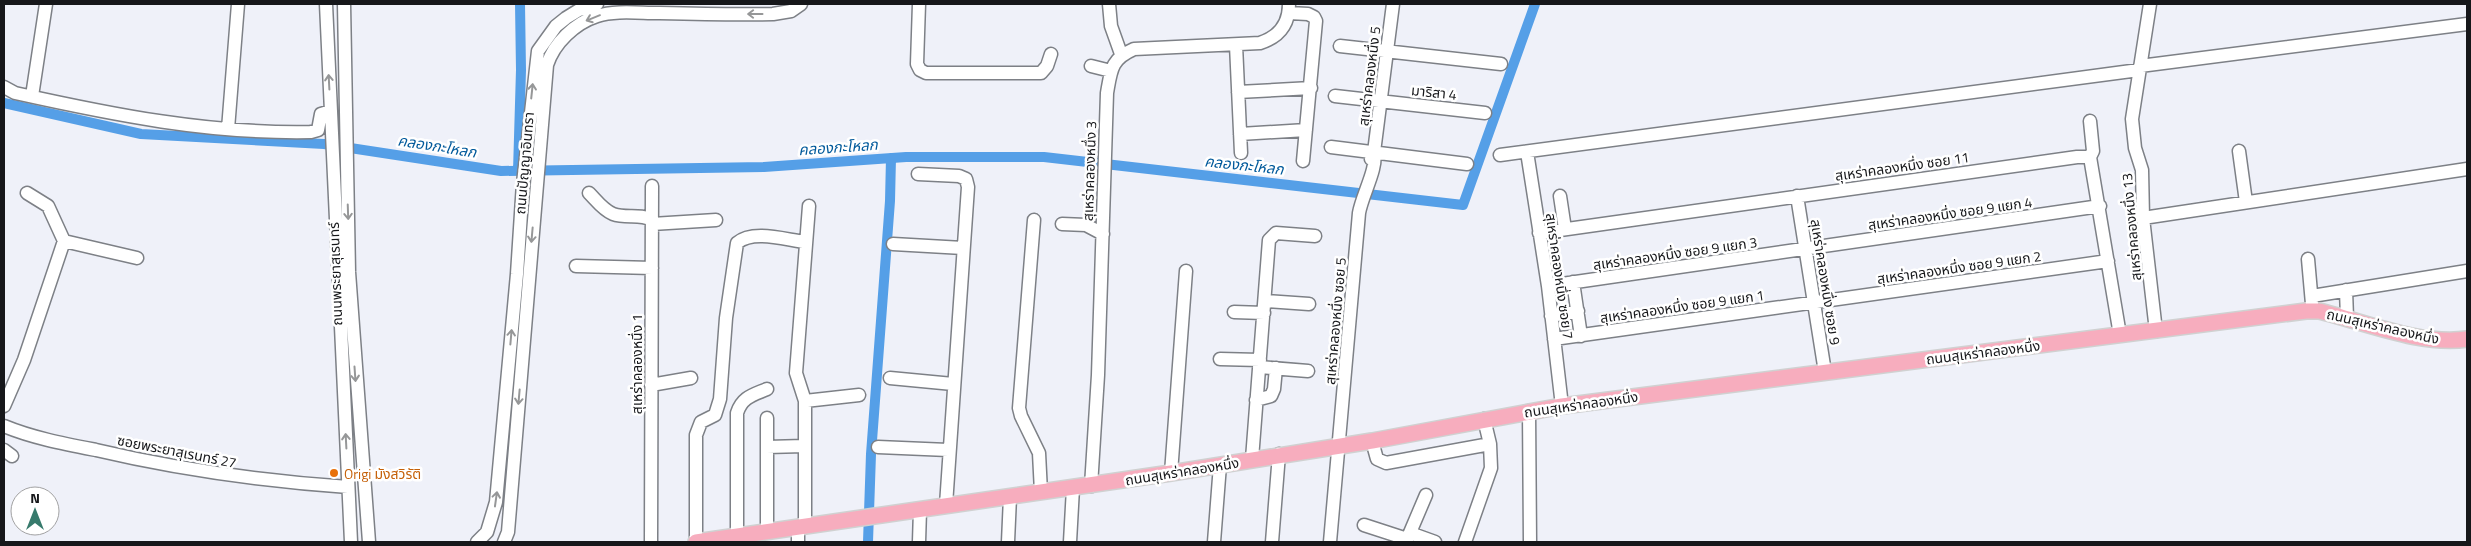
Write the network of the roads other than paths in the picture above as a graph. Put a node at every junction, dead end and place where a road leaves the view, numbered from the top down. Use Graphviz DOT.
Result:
graph roads {
  1 [pos="46,4"];
  2 [pos="238,4"];
  3 [pos="326,4"];
  4 [pos="344,4"];
  5 [pos="597,4"];
  6 [pos="801,4"];
  7 [pos="919,4"];
  8 [pos="1109,4"];
  9 [pos="1393,4"];
  10 [pos="2150,4"];
  11 [pos="1289,8"];
  12 [pos="2467,24"];
  13 [pos="1236,45"];
  14 [pos="1340,46"];
  15 [pos="1387,51"];
  16 [pos="1051,54"];
  17 [pos="1121,54"];
  18 [pos="1501,64"];
  19 [pos="1091,66"];
  20 [pos="2139,68"];
  21 [pos="1112,72"];
  22 [pos="4,87"];
  23 [pos="1311,88"];
  24 [pos="1238,92"];
  25 [pos="32,96"];
  26 [pos="1335,96"];
  27 [pos="1380,101"];
  28 [pos="330,111"];
  29 [pos="1485,113"];
  30 [pos="2090,121"];
  31 [pos="228,129"];
  32 [pos="1306,130"];
  33 [pos="1240,134"];
  34 [pos="1331,148"];
  35 [pos="2239,151"];
  36 [pos="1374,152"];
  37 [pos="1527,152"];
  38 [pos="1241,153"];
  39 [pos="1500,155"];
  40 [pos="2090,157"];
  41 [pos="1303,161"];
  42 [pos="1467,164"];
  43 [pos="2467,169"];
  44 [pos="918,174"];
  45 [pos="652,186"];
  46 [pos="27,193"];
  47 [pos="589,193"];
  48 [pos="1560,196"];
  49 [pos="1797,196"];
  50 [pos="1361,199"];
  51 [pos="2246,202"];
  52 [pos="809,206"];
  53 [pos="2100,206"];
  54 [pos="2143,218"];
  55 [pos="716,220"];
  56 [pos="1034,220"];
  57 [pos="652,222"];
  58 [pos="1062,224"];
  59 [pos="1565,229"];
  60 [pos="1539,233"];
  61 [pos="1103,234"];
  62 [pos="1315,236"];
  63 [pos="64,241"];
  64 [pos="806,242"];
  65 [pos="893,244"];
  66 [pos="963,248"];
  67 [pos="1806,250"];
  68 [pos="137,258"];
  69 [pos="2308,259"];
  70 [pos="2108,261"];
  71 [pos="576,266"];
  72 [pos="652,268"];
  73 [pos="1186,271"];
  74 [pos="2467,271"];
  75 [pos="1573,282"];
  76 [pos="1548,286"];
  77 [pos="2346,290"];
  78 [pos="1814,302"];
  79 [pos="2312,303"];
  80 [pos="1309,304"];
  81 [pos="1264,307"];
  82 [pos="1578,311"];
  83 [pos="1234,312"];
  84 [pos="1551,316"];
  85 [pos="2347,318"];
  86 [pos="2156,331"];
  87 [pos="2120,335"];
  88 [pos="1581,336"];
  89 [pos="1554,339"];
  90 [pos="2467,339"];
  91 [pos="1220,359"];
  92 [pos="1260,364"];
  93 [pos="1276,368"];
  94 [pos="1308,371"];
  95 [pos="1826,372"];
  96 [pos="691,378"];
  97 [pos="890,378"];
  98 [pos="953,384"];
  99 [pos="651,385"];
  100 [pos="767,389"];
  101 [pos="859,395"];
  102 [pos="1256,400"];
  103 [pos="805,402"];
  104 [pos="4,406"];
  105 [pos="1562,406"];
  106 [pos="1529,411"];
  107 [pos="767,418"];
  108 [pos="1484,419"];
  109 [pos="4,426"];
  110 [pos="1372,441"];
  111 [pos="1490,444"];
  112 [pos="804,446"];
  113 [pos="1339,446"];
  114 [pos="767,447"];
  115 [pos="878,447"];
  116 [pos="948,450"];
  117 [pos="1278,454"];
  118 [pos="1252,459"];
  119 [pos="1220,465"];
  120 [pos="1171,473"];
  121 [pos="1091,486"];
  122 [pos="348,487"];
  123 [pos="1073,488"];
  124 [pos="1041,492"];
  125 [pos="1426,495"];
  126 [pos="1010,497"];
  127 [pos="946,505"];
  128 [pos="920,510"];
  129 [pos="1364,525"];
  130 [pos="767,532"];
  131 [pos="801,532"];
  132 [pos="737,536"];
  133 [pos="1408,538"];
  134 [pos="509,539"];
  135 [pos="351,542"];
  136 [pos="370,542"];
  137 [pos="477,542"];
  138 [pos="651,542"];
  139 [pos="696,542"];
  140 [pos="919,542"];
  141 [pos="1008,542"];
  142 [pos="1070,542"];
  143 [pos="1214,542"];
  144 [pos="1272,542"];
  145 [pos="1330,542"];
  146 [pos="1435,542"];
  147 [pos="1465,542"];
  148 [pos="1530,542"];
  1 -- 25 [label="street"];
  2 -- 31 [label="street"];
  28 -- 3 [label="street, ถนนพระยาสุเรนทร์, one-way"];
  4 -- 136 [label="street, ถนนพระยาสุเรนทร์, one-way"];
  137 -- 5 [label="street, ถนนปัญญาอินทรา, one-way"];
  6 -- 134 [label="street, ถนนปัญญาอินทรา, one-way"];
  7 -- 16 [label="street"];
  8 -- 17 [label="street"];
  9 -- 15 [label="street, สุเหร่าคลองหนึ่ง 5"];
  10 -- 20 [label="street, สุเหร่าคลองหนึ่ง 13"];
  11 -- 13 [label="street"];
  11 -- 23 [label="street"];
  12 -- 20 [label="street"];
  13 -- 17 [label="street"];
  13 -- 24 [label="street"];
  14 -- 15 [label="street"];
  15 -- 18 [label="street"];
  15 -- 27 [label="street, สุเหร่าคลองหนึ่ง 5"];
  17 -- 21 [label="street, สุเหร่าคลองหนึ่ง 3"];
  19 -- 21 [label="street"];
  20 -- 37 [label="street"];
  20 -- 54 [label="street, สุเหร่าคลองหนึ่ง 13"];
  21 -- 61 [label="street, สุเหร่าคลองหนึ่ง 3"];
  22 -- 25 [label="street"];
  23 -- 24 [label="street"];
  23 -- 32 [label="street"];
  24 -- 33 [label="street"];
  25 -- 31 [label="street"];
  26 -- 27 [label="street, มาริสา 4"];
  27 -- 29 [label="street, มาริสา 4"];
  27 -- 36 [label="street, สุเหร่าคลองหนึ่ง 5"];
  28 -- 31 [label="street"];
  122 -- 28 [label="street, ถนนพระยาสุเรนทร์, one-way"];
  30 -- 40 [label="street"];
  32 -- 33 [label="street"];
  32 -- 41 [label="street"];
  33 -- 38 [label="street"];
  34 -- 36 [label="street"];
  35 -- 51 [label="street"];
  36 -- 42 [label="street"];
  36 -- 50 [label="street, สุเหร่าคลองหนึ่ง 5"];
  37 -- 39 [label="street"];
  37 -- 60 [label="street, สุเหร่าคลองหนึ่ง ซอย 7"];
  40 -- 49 [label="street, สุเหร่าคลองหนึ่ง ซอย 11"];
  40 -- 53 [label="street"];
  43 -- 51 [label="street"];
  44 -- 66 [label="street"];
  45 -- 57 [label="street, สุเหร่าคลองหนึ่ง 1"];
  46 -- 63 [label="street"];
  47 -- 57 [label="street"];
  48 -- 59 [label="street"];
  49 -- 59 [label="street, สุเหร่าคลองหนึ่ง ซอย 11"];
  49 -- 67 [label="street, สุเหร่าคลองหนึ่ง ซอย 9"];
  50 -- 113 [label="street, สุเหร่าคลองหนึ่ง ซอย 5"];
  51 -- 54 [label="street"];
  52 -- 64 [label="street"];
  53 -- 67 [label="street, สุเหร่าคลองหนึ่ง ซอย 9 แยก 4"];
  53 -- 70 [label="street"];
  54 -- 86 [label="street, สุเหร่าคลองหนึ่ง 13"];
  55 -- 57 [label="street"];
  56 -- 124 [label="street"];
  57 -- 72 [label="street, สุเหร่าคลองหนึ่ง 1"];
  58 -- 61 [label="street"];
  59 -- 60 [label="street, สุเหร่าคลองหนึ่ง ซอย 11"];
  60 -- 76 [label="street, สุเหร่าคลองหนึ่ง ซอย 7"];
  61 -- 121 [label="street, สุเหร่าคลองหนึ่ง 3"];
  62 -- 81 [label="street"];
  63 -- 68 [label="street"];
  63 -- 104 [label="street"];
  64 -- 103 [label="street"];
  64 -- 139 [label="street"];
  65 -- 66 [label="street"];
  66 -- 98 [label="street"];
  67 -- 75 [label="street, สุเหร่าคลองหนึ่ง ซอย 9 แยก 3"];
  67 -- 78 [label="street, สุเหร่าคลองหนึ่ง ซอย 9"];
  69 -- 79 [label="street"];
  70 -- 78 [label="street, สุเหร่าคลองหนึ่ง ซอย 9 แยก 2"];
  70 -- 87 [label="street"];
  71 -- 72 [label="street"];
  72 -- 99 [label="street, สุเหร่าคลองหนึ่ง 1"];
  73 -- 120 [label="street"];
  74 -- 77 [label="street"];
  75 -- 76 [label="street, สุเหร่าคลองหนึ่ง ซอย 9 แยก 3"];
  75 -- 82 [label="street"];
  76 -- 84 [label="street, สุเหร่าคลองหนึ่ง ซอย 7"];
  77 -- 79 [label="street"];
  77 -- 85 [label="street"];
  78 -- 88 [label="street, สุเหร่าคลองหนึ่ง ซอย 9 แยก 1"];
  78 -- 95 [label="street, สุเหร่าคลองหนึ่ง ซอย 9"];
  79 -- 85 [label="main road, ถนนสุเหร่าคลองหนึ่ง"];
  79 -- 86 [label="main road, ถนนสุเหร่าคลองหนึ่ง"];
  80 -- 81 [label="street"];
  81 -- 83 [label="street"];
  81 -- 92 [label="street"];
  82 -- 84 [label="street"];
  82 -- 88 [label="street"];
  84 -- 89 [label="street, สุเหร่าคลองหนึ่ง ซอย 7"];
  85 -- 90 [label="main road, ถนนสุเหร่าคลองหนึ่ง"];
  86 -- 87 [label="main road, ถนนสุเหร่าคลองหนึ่ง"];
  87 -- 95 [label="main road, ถนนสุเหร่าคลองหนึ่ง"];
  88 -- 89 [label="street, สุเหร่าคลองหนึ่ง ซอย 9 แยก 1"];
  89 -- 105 [label="street, สุเหร่าคลองหนึ่ง ซอย 7"];
  91 -- 92 [label="street"];
  92 -- 93 [label="street"];
  92 -- 102 [label="street"];
  93 -- 94 [label="street"];
  93 -- 102 [label="street"];
  95 -- 105 [label="main road, ถนนสุเหร่าคลองหนึ่ง"];
  96 -- 99 [label="street"];
  97 -- 98 [label="street"];
  98 -- 116 [label="street"];
  99 -- 138 [label="street, สุเหร่าคลองหนึ่ง 1"];
  100 -- 132 [label="street"];
  101 -- 103 [label="street"];
  102 -- 118 [label="street"];
  103 -- 112 [label="street"];
  105 -- 106 [label="main road, ถนนสุเหร่าคลองหนึ่ง"];
  106 -- 108 [label="main road, ถนนสุเหร่าคลองหนึ่ง"];
  106 -- 148 [label="street"];
  107 -- 114 [label="street"];
  108 -- 110 [label="main road, ถนนสุเหร่าคลองหนึ่ง"];
  108 -- 111 [label="street"];
  109 -- 122 [label="street, ซอยพระยาสุเรนทร์ 27"];
  110 -- 111 [label="street"];
  110 -- 113 [label="main road, ถนนสุเหร่าคลองหนึ่ง"];
  111 -- 147 [label="street"];
  112 -- 114 [label="street"];
  112 -- 131 [label="street"];
  113 -- 117 [label="main road, ถนนสุเหร่าคลองหนึ่ง"];
  113 -- 145 [label="street, สุเหร่าคลองหนึ่ง ซอย 5"];
  114 -- 130 [label="street"];
  115 -- 116 [label="street"];
  116 -- 127 [label="street"];
  117 -- 118 [label="main road, ถนนสุเหร่าคลองหนึ่ง"];
  117 -- 144 [label="street"];
  118 -- 119 [label="main road, ถนนสุเหร่าคลองหนึ่ง"];
  119 -- 120 [label="main road, ถนนสุเหร่าคลองหนึ่ง"];
  119 -- 143 [label="street"];
  120 -- 121 [label="main road, ถนนสุเหร่าคลองหนึ่ง"];
  121 -- 123 [label="main road, ถนนสุเหร่าคลองหนึ่ง"];
  122 -- 135 [label="street, ถนนพระยาสุเรนทร์"];
  123 -- 124 [label="main road, ถนนสุเหร่าคลองหนึ่ง"];
  123 -- 142 [label="street"];
  124 -- 126 [label="main road, ถนนสุเหร่าคลองหนึ่ง"];
  125 -- 133 [label="street"];
  126 -- 127 [label="main road, ถนนสุเหร่าคลองหนึ่ง"];
  126 -- 141 [label="street"];
  127 -- 128 [label="main road, ถนนสุเหร่าคลองหนึ่ง"];
  128 -- 131 [label="main road, ถนนสุเหร่าคลองหนึ่ง"];
  128 -- 140 [label="street"];
  129 -- 133 [label="street"];
  130 -- 131 [label="main road, ถนนสุเหร่าคลองหนึ่ง"];
  130 -- 132 [label="main road, ถนนสุเหร่าคลองหนึ่ง"];
  132 -- 139 [label="main road, ถนนสุเหร่าคลองหนึ่ง"];
  133 -- 146 [label="street"];
}
